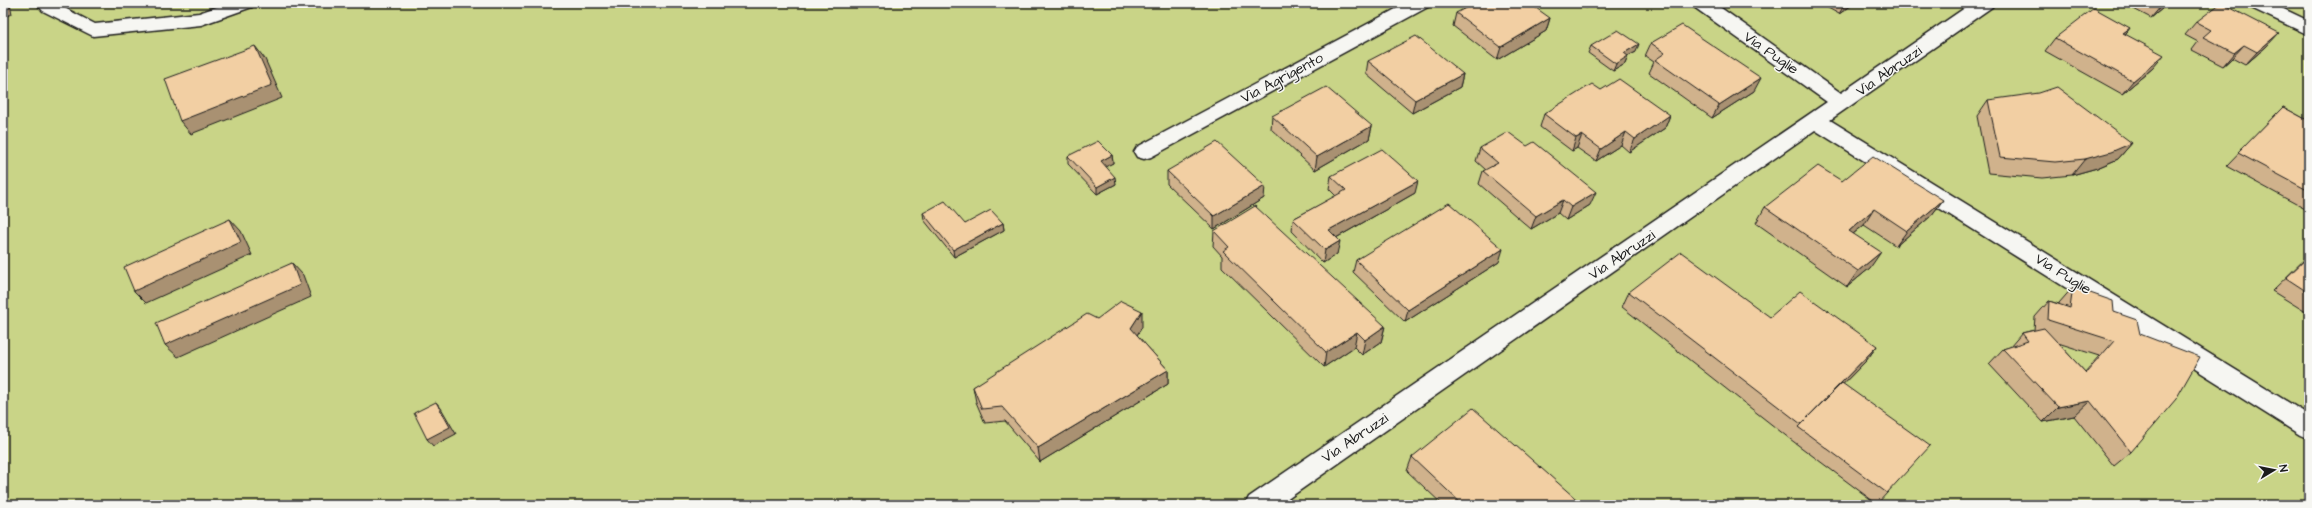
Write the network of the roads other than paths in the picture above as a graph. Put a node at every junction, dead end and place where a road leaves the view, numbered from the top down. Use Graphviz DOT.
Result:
graph roads {
  1 [pos="45,3"];
  2 [pos="246,3"];
  3 [pos="1421,3"];
  4 [pos="1701,3"];
  5 [pos="2256,3"];
  6 [pos="1974,5"];
  7 [pos="2309,29"];
  8 [pos="1842,103"];
  9 [pos="1816,121"];
  10 [pos="1144,152"];
  11 [pos="2309,428"];
  12 [pos="1258,505"];
  1 -- 2 [label="lane"];
  3 -- 10 [label="street, Via Agrigento"];
  4 -- 8 [label="street, Via Puglie"];
  5 -- 7 [label="street"];
  6 -- 8 [label="street, Via Abruzzi"];
  8 -- 9 [label="street, Via Abruzzi"];
  9 -- 11 [label="street, Via Puglie"];
  9 -- 12 [label="street, Via Abruzzi"];
}
